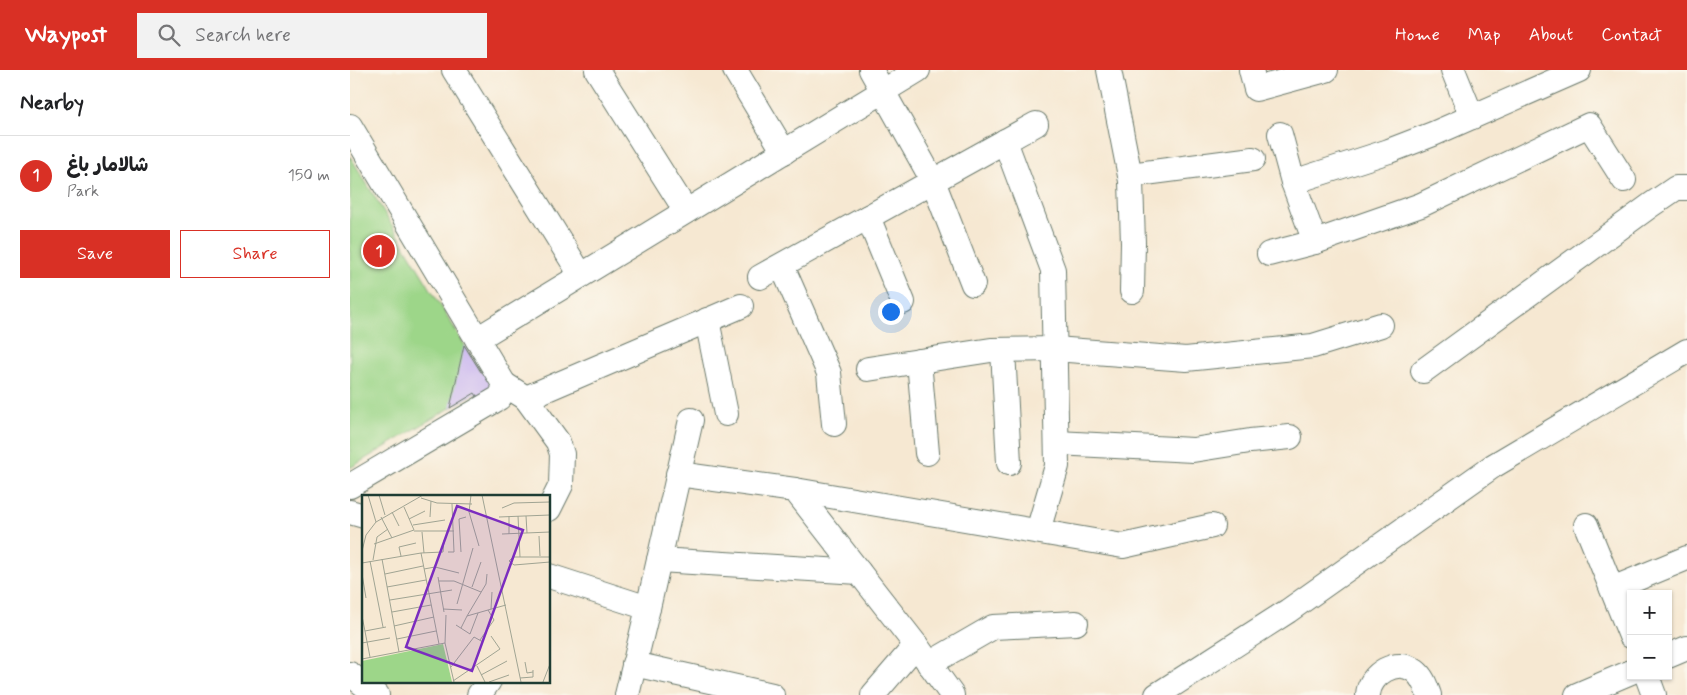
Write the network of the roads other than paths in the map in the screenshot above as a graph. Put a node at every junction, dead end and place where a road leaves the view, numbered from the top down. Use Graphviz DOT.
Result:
graph roads {
  1 [pos="454,70"];
  2 [pos="597,70"];
  3 [pos="735,70"];
  4 [pos="872,70"];
  5 [pos="918,70"];
  6 [pos="1109,70"];
  7 [pos="1251,70"];
  8 [pos="1326,70"];
  9 [pos="1453,70"];
  10 [pos="1579,70"];
  11 [pos="884,91"];
  12 [pos="1472,117"];
  13 [pos="1036,124"];
  14 [pos="350,126"];
  15 [pos="1280,134"];
  16 [pos="1005,141"];
  17 [pos="784,152"];
  18 [pos="1252,159"];
  19 [pos="1130,175"];
  20 [pos="1624,180"];
  21 [pos="934,181"];
  22 [pos="1293,182"];
  23 [pos="1687,188"];
  24 [pos="686,211"];
  25 [pos="868,217"];
  26 [pos="1315,242"];
  27 [pos="1269,254"];
  28 [pos="782,266"];
  29 [pos="581,275"];
  30 [pos="760,278"];
  31 [pos="973,284"];
  32 [pos="1132,291"];
  33 [pos="903,302"];
  34 [pos="741,306"];
  35 [pos="707,320"];
  36 [pos="1381,325"];
  37 [pos="477,339"];
  38 [pos="1055,349"];
  39 [pos="1003,350"];
  40 [pos="1687,350"];
  41 [pos="919,361"];
  42 [pos="868,369"];
  43 [pos="1423,371"];
  44 [pos="504,384"];
  45 [pos="526,398"];
  46 [pos="726,414"];
  47 [pos="691,420"];
  48 [pos="834,424"];
  49 [pos="1290,437"];
  50 [pos="1057,443"];
  51 [pos="926,453"];
  52 [pos="1010,463"];
  53 [pos="678,474"];
  54 [pos="350,486"];
  55 [pos="795,490"];
  56 [pos="550,507"];
  57 [pos="1586,525"];
  58 [pos="1212,526"];
  59 [pos="1038,531"];
  60 [pos="1687,558"];
  61 [pos="659,560"];
  62 [pos="859,572"];
  63 [pos="550,576"];
  64 [pos="1612,589"];
  65 [pos="648,608"];
  66 [pos="1076,623"];
  67 [pos="1631,635"];
  68 [pos="916,645"];
  69 [pos="1687,648"];
  70 [pos="1672,654"];
  71 [pos="634,664"];
  72 [pos="929,664"];
  73 [pos="1627,674"];
  74 [pos="1648,680"];
  75 [pos="363,682"];
  76 [pos="488,682"];
  77 [pos="377,695"];
  78 [pos="479,695"];
  79 [pos="627,695"];
  80 [pos="772,695"];
  81 [pos="873,695"];
  82 [pos="952,695"];
  83 [pos="1157,695"];
  84 [pos="1368,695"];
  85 [pos="1429,695"];
  86 [pos="1578,695"];
  87 [pos="1654,695"];
  1 -- 29 [label="street"];
  2 -- 24 [label="street"];
  3 -- 17 [label="street"];
  4 -- 11 [label="street"];
  5 -- 11 [label="street"];
  6 -- 19 [label="street"];
  7 -- 8 [label="street"];
  9 -- 12 [label="street"];
  10 -- 12 [label="street"];
  11 -- 17 [label="street"];
  11 -- 21 [label="street"];
  12 -- 22 [label="street"];
  13 -- 16 [label="street"];
  14 -- 37 [label="street"];
  15 -- 22 [label="street"];
  16 -- 21 [label="street"];
  16 -- 38 [label="street"];
  17 -- 24 [label="street"];
  18 -- 19 [label="street"];
  19 -- 32 [label="street"];
  20 -- 26 [label="street"];
  21 -- 25 [label="street"];
  21 -- 31 [label="street"];
  22 -- 26 [label="street"];
  23 -- 43 [label="street"];
  24 -- 29 [label="street"];
  25 -- 28 [label="street"];
  25 -- 33 [label="street"];
  26 -- 27 [label="street"];
  28 -- 30 [label="street"];
  28 -- 48 [label="street"];
  29 -- 37 [label="street"];
  34 -- 35 [label="street"];
  35 -- 45 [label="street"];
  35 -- 46 [label="street"];
  36 -- 38 [label="street"];
  37 -- 44 [label="street"];
  38 -- 39 [label="street"];
  38 -- 50 [label="street"];
  39 -- 41 [label="street"];
  39 -- 52 [label="street"];
  40 -- 83 [label="street"];
  41 -- 42 [label="street"];
  41 -- 51 [label="street"];
  44 -- 45 [label="street"];
  44 -- 54 [label="street"];
  45 -- 56 [label="street"];
  47 -- 53 [label="street"];
  49 -- 50 [label="street"];
  50 -- 59 [label="street"];
  53 -- 55 [label="street"];
  53 -- 61 [label="street"];
  55 -- 59 [label="street"];
  55 -- 62 [label="street"];
  57 -- 64 [label="street"];
  58 -- 59 [label="street"];
  60 -- 64 [label="street"];
  61 -- 62 [label="street"];
  61 -- 65 [label="street"];
  62 -- 68 [label="street"];
  63 -- 65 [label="street"];
  64 -- 67 [label="street"];
  65 -- 71 [label="street"];
  66 -- 72 [label="street"];
  68 -- 72 [label="street"];
  68 -- 81 [label="street"];
  69 -- 70 [label="street"];
  71 -- 79 [label="street"];
  71 -- 80 [label="street"];
  72 -- 82 [label="street"];
  73 -- 86 [label="street"];
  74 -- 87 [label="street"];
  75 -- 77 [label="street"];
  76 -- 78 [label="street"];
  84 -- 85 [label="street"];
}
